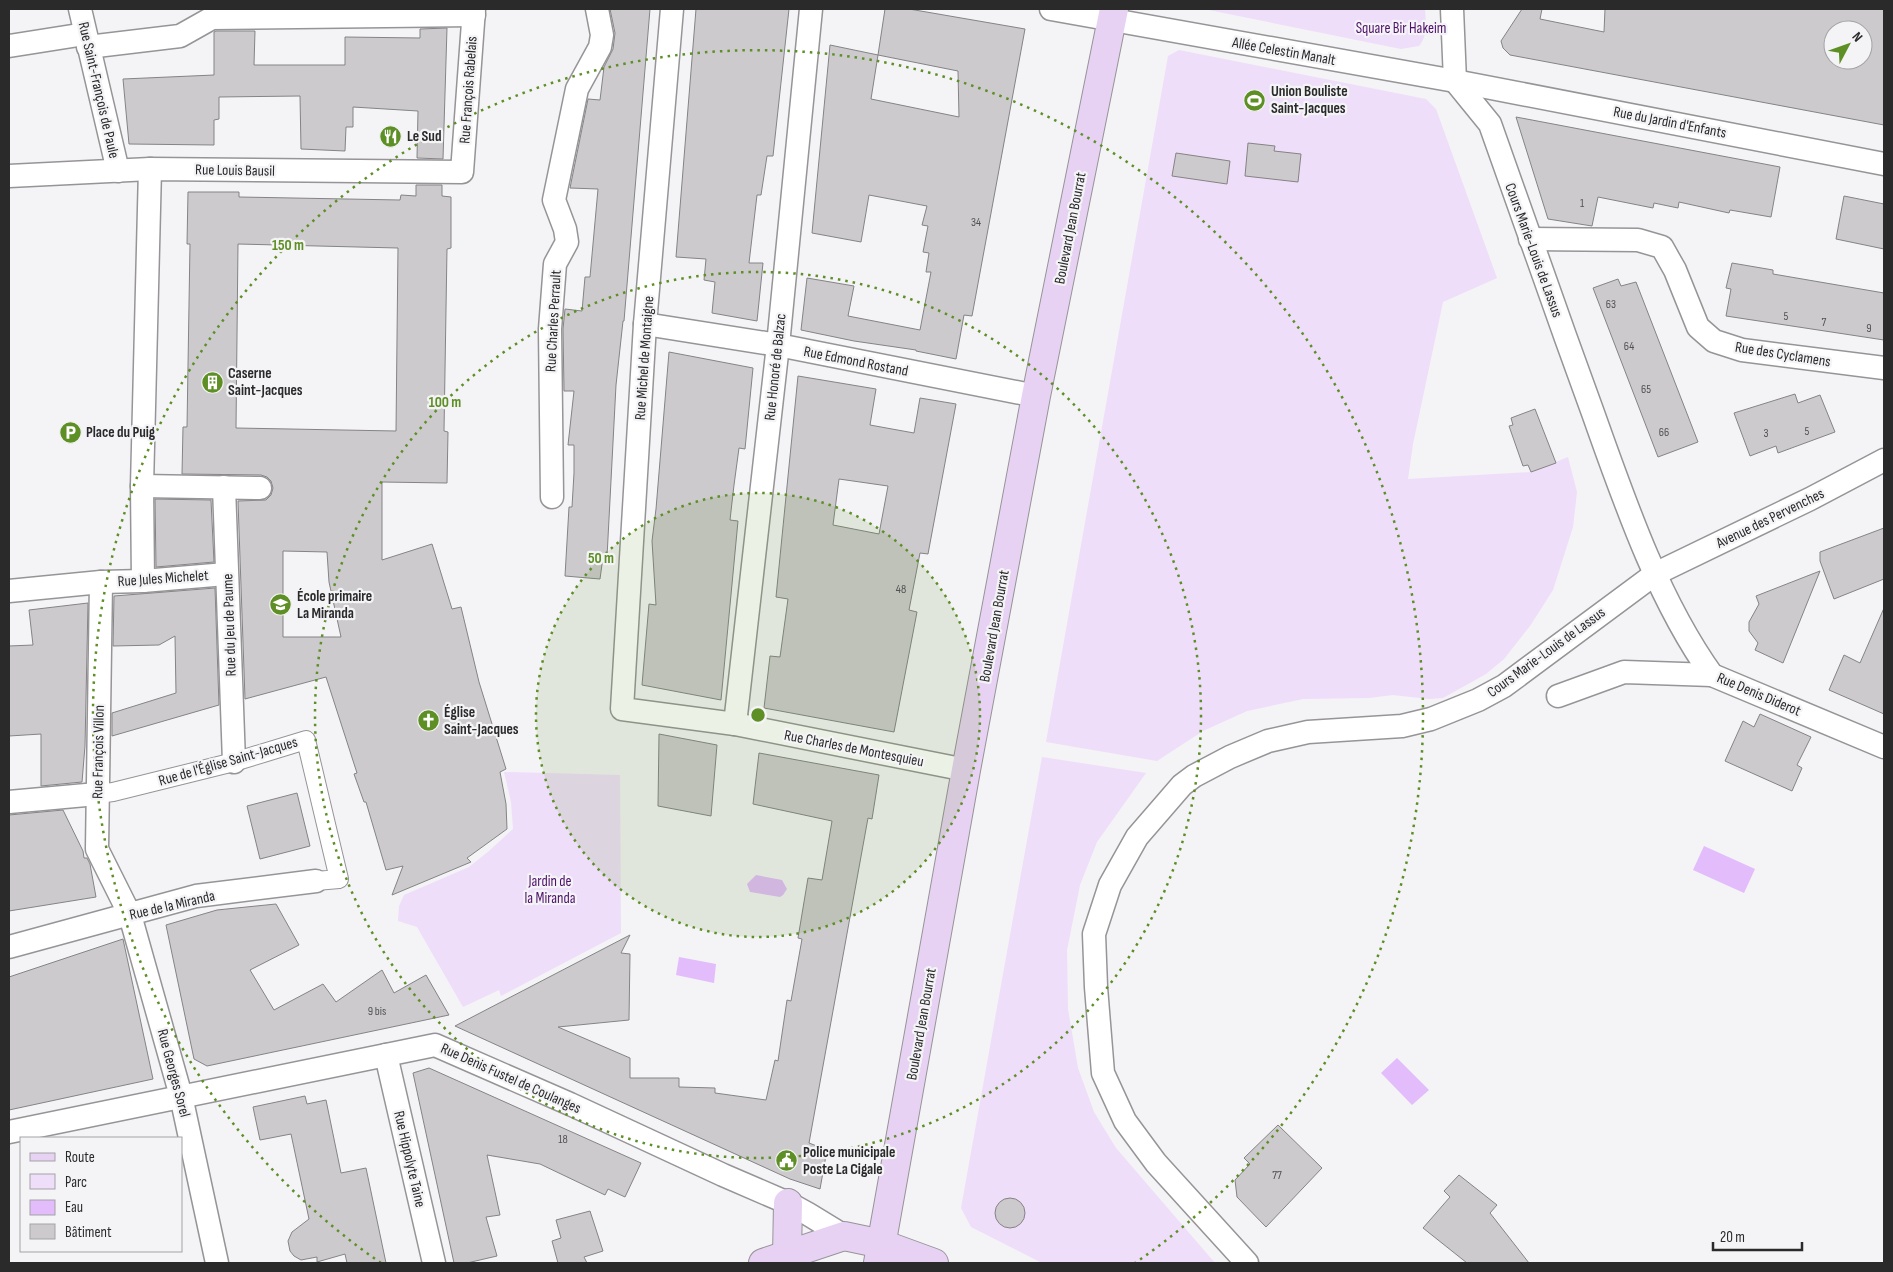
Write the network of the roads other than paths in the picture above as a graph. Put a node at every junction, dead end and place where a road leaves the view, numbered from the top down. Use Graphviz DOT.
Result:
graph roads {
  1 [pos="80,9"];
  2 [pos="597,9"];
  3 [pos="672,9"];
  4 [pos="811,9"];
  5 [pos="1051,9"];
  6 [pos="1452,9"];
  7 [pos="474,12"];
  8 [pos="1113,14"];
  9 [pos="87,41"];
  10 [pos="9,46"];
  11 [pos="1456,81"];
  12 [pos="1884,164"];
  13 [pos="150,169"];
  14 [pos="118,172"];
  15 [pos="462,172"];
  16 [pos="9,176"];
  17 [pos="1530,239"];
  18 [pos="646,324"];
  19 [pos="778,345"];
  20 [pos="1884,368"];
  21 [pos="1036,396"];
  22 [pos="1884,460"];
  23 [pos="142,486"];
  24 [pos="224,488"];
  25 [pos="260,488"];
  26 [pos="552,497"];
  27 [pos="226,574"];
  28 [pos="1655,574"];
  29 [pos="143,581"];
  30 [pos="100,582"];
  31 [pos="9,591"];
  32 [pos="1712,675"];
  33 [pos="1558,696"];
  34 [pos="622,709"];
  35 [pos="735,724"];
  36 [pos="1884,747"];
  37 [pos="234,762"];
  38 [pos="966,770"];
  39 [pos="97,794"];
  40 [pos="9,802"];
  41 [pos="339,879"];
  42 [pos="316,881"];
  43 [pos="130,915"];
  44 [pos="9,947"];
  45 [pos="386,1055"];
  46 [pos="181,1096"];
  47 [pos="9,1132"];
  48 [pos="788,1204"];
  49 [pos="844,1236"];
  50 [pos="880,1254"];
  51 [pos="778,1261"];
  52 [pos="217,1263"];
  53 [pos="434,1263"];
  54 [pos="934,1263"];
  55 [pos="1247,1263"];
  1 -- 9 [label="street, Rue Saint-François de Paule"];
  2 -- 26 [label="street, Rue Charles Perrault"];
  3 -- 18 [label="street, Rue Michel de Montaigne"];
  4 -- 19 [label="street, Rue Honoré de Balzac"];
  5 -- 8 [label="street, Allée Celestin Manalt"];
  6 -- 11 [label="street"];
  7 -- 9 [label="street"];
  7 -- 15 [label="street, Rue François Rabelais"];
  8 -- 11 [label="street, Allée Celestin Manalt"];
  8 -- 21 [label="main road, Boulevard Jean Bourrat"];
  9 -- 10 [label="street"];
  9 -- 14 [label="street, Rue Saint-François de Paule"];
  11 -- 12 [label="street, Rue du Jardin d'Enfants"];
  11 -- 17 [label="street, Cours Marie-Louis de Lassus"];
  13 -- 14 [label="street, Rue Louis Bausil"];
  13 -- 15 [label="street, Rue Louis Bausil"];
  13 -- 23 [label="street"];
  14 -- 16 [label="street, Rue Louis Bausil"];
  17 -- 20 [label="street, Rue des Cyclamens"];
  17 -- 28 [label="street, Cours Marie-Louis de Lassus"];
  18 -- 19 [label="street, Rue Edmond Rostand"];
  18 -- 34 [label="street, Rue Michel de Montaigne"];
  19 -- 21 [label="street, Rue Edmond Rostand"];
  19 -- 35 [label="street, Rue Honoré de Balzac"];
  21 -- 38 [label="main road, Boulevard Jean Bourrat"];
  22 -- 28 [label="street, Avenue des Pervenches"];
  23 -- 24 [label="street"];
  23 -- 29 [label="street"];
  24 -- 25 [label="street"];
  24 -- 27 [label="street, Rue du Jeu de Paume"];
  27 -- 29 [label="street, Rue Jules Michelet"];
  27 -- 37 [label="street, Rue du Jeu de Paume"];
  28 -- 32 [label="street, Rue Denis Diderot"];
  28 -- 55 [label="street, Cours Marie-Louis de Lassus"];
  29 -- 30 [label="street, Rue Jules Michelet"];
  30 -- 31 [label="street"];
  30 -- 39 [label="street, Rue François Villon"];
  32 -- 33 [label="street"];
  32 -- 36 [label="street, Rue Denis Diderot"];
  34 -- 35 [label="street, Rue Charles de Montesquieu"];
  35 -- 38 [label="street, Rue Charles de Montesquieu"];
  37 -- 39 [label="street, Rue de l'Église Saint-Jacques"];
  37 -- 41 [label="street, Rue de l'Église Saint-Jacques"];
  38 -- 50 [label="main road, Boulevard Jean Bourrat"];
  39 -- 40 [label="street, Rue de l'Église Saint-Jacques"];
  39 -- 43 [label="street, Rue François Villon"];
  41 -- 42 [label="street, Rue de la Miranda"];
  42 -- 43 [label="street, Rue de la Miranda"];
  43 -- 44 [label="street, Rue de la Miranda"];
  43 -- 46 [label="street, Rue Georges Sorel"];
  45 -- 46 [label="street, Rue Denis Fustel de Coulanges"];
  45 -- 48 [label="street, Rue Denis Fustel de Coulanges"];
  45 -- 53 [label="street, Rue Hippolyte Taine"];
  46 -- 47 [label="street, Rue Denis Fustel de Coulanges"];
  46 -- 52 [label="street, Rue Georges Sorel"];
  48 -- 49 [label="street, Rue Denis Fustel de Coulanges"];
  48 -- 51 [label="main road"];
  49 -- 50 [label="main road"];
  49 -- 51 [label="main road"];
  50 -- 54 [label="main road"];
}
